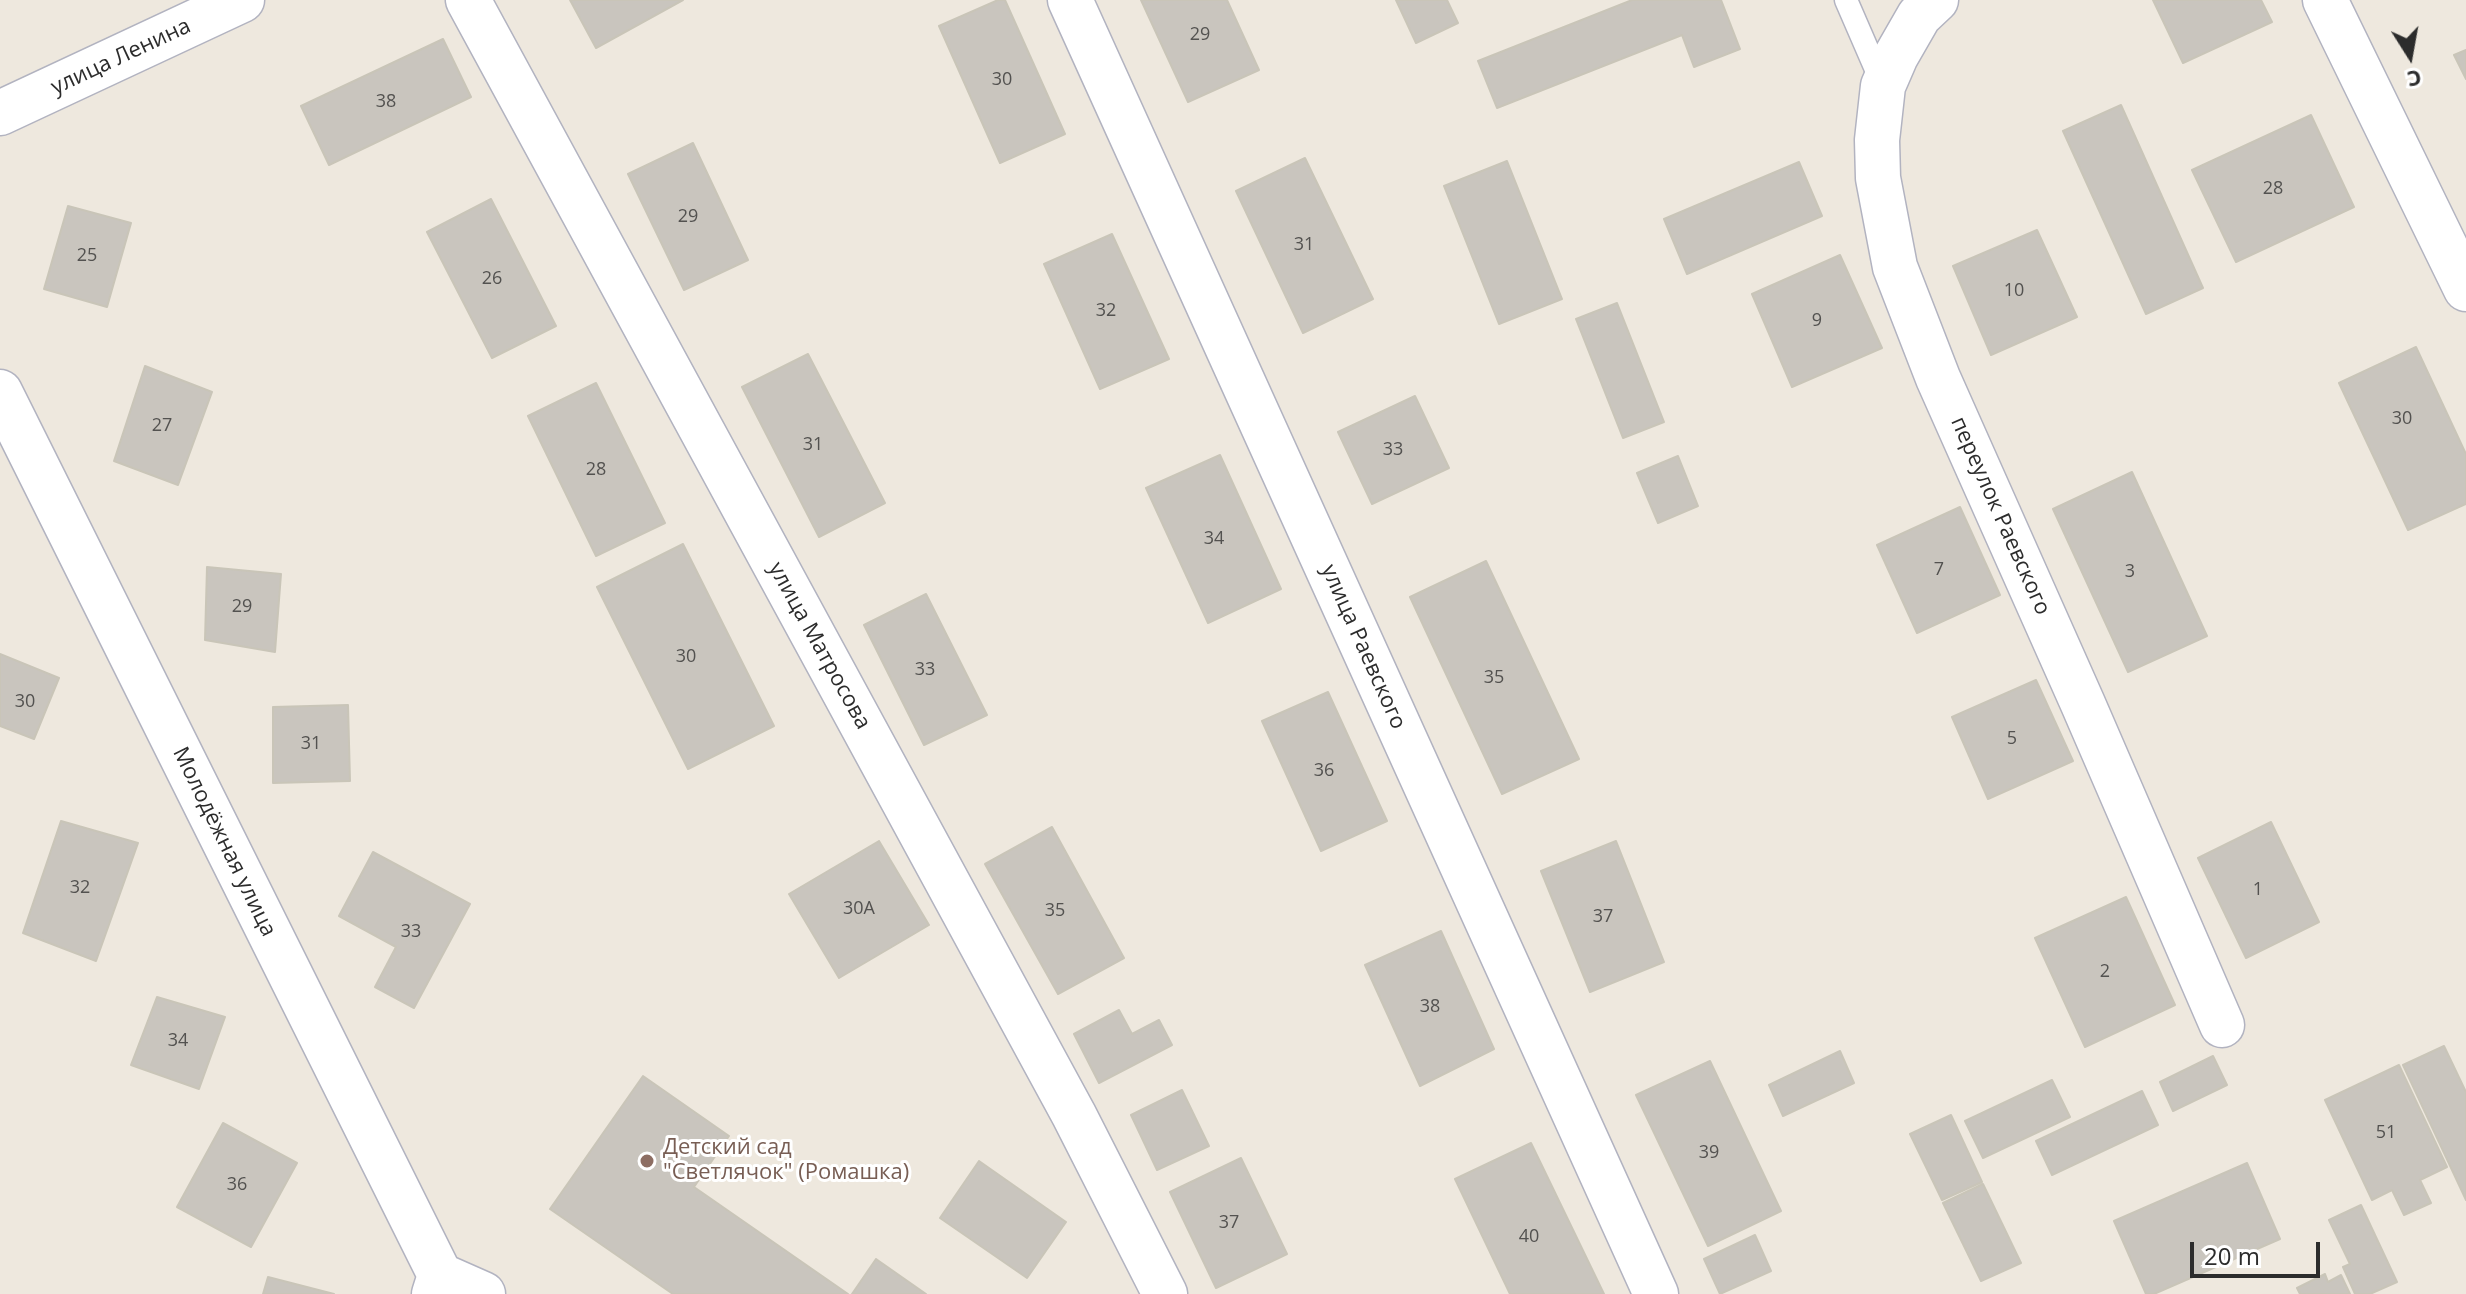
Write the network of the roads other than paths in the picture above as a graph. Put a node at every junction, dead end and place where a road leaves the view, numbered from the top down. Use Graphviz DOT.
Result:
graph roads {
  1 [pos="242,0"];
  2 [pos="468,0"];
  3 [pos="1070,0"];
  4 [pos="1846,0"];
  5 [pos="1936,0"];
  6 [pos="2325,0"];
  7 [pos="1883,86"];
  8 [pos="0,113"];
  9 [pos="2466,289"];
  10 [pos="0,392"];
  11 [pos="2222,1025"];
  12 [pos="437,1284"];
  13 [pos="483,1294"];
  14 [pos="1165,1294"];
  15 [pos="1656,1294"];
  1 -- 8 [label="street, улица Ленина"];
  2 -- 14 [label="street, улица Матросова"];
  3 -- 15 [label="street, улица Раевского"];
  4 -- 7 [label="lane"];
  5 -- 7 [label="street, переулок Раевского"];
  6 -- 9 [label="street"];
  7 -- 11 [label="street, переулок Раевского"];
  10 -- 12 [label="street, Молодёжная улица"];
  12 -- 13 [label="street"];
}
